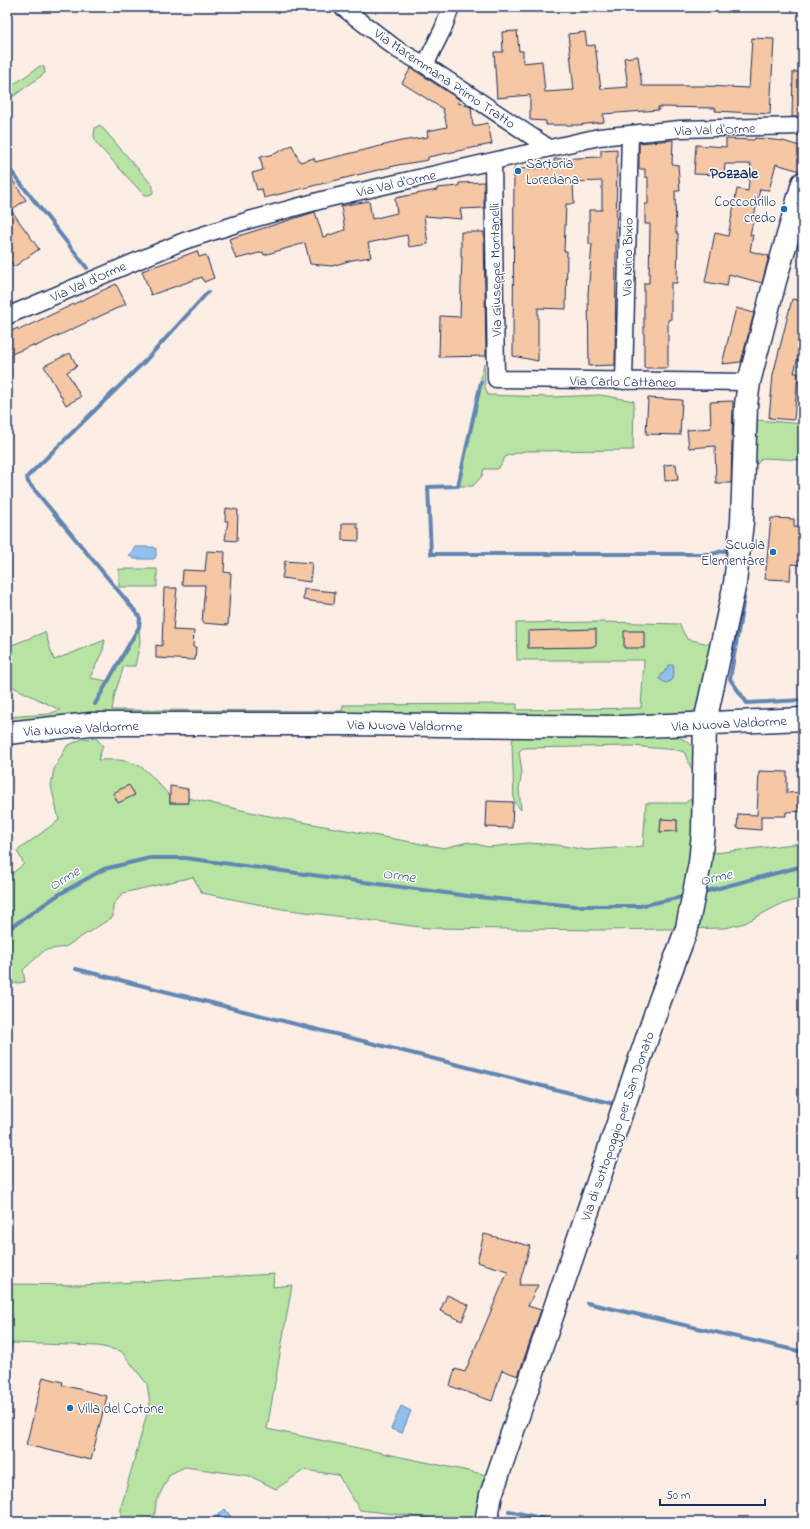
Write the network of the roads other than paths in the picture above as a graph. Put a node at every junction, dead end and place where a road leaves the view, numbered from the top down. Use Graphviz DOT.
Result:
graph roads {
  1 [pos="342,7"];
  2 [pos="451,7"];
  3 [pos="425,65"];
  4 [pos="803,126"];
  5 [pos="630,134"];
  6 [pos="549,148"];
  7 [pos="493,161"];
  8 [pos="803,182"];
  9 [pos="7,316"];
  10 [pos="496,379"];
  11 [pos="624,381"];
  12 [pos="749,382"];
  13 [pos="803,719"];
  14 [pos="705,722"];
  15 [pos="7,733"];
  16 [pos="486,1522"];
  1 -- 3 [label="street, Via Maremmana Primo Tratto"];
  2 -- 3 [label="street"];
  3 -- 6 [label="street, Via Maremmana Primo Tratto"];
  4 -- 5 [label="street, Via Val d'Orme"];
  5 -- 6 [label="street, Via Val d'Orme"];
  5 -- 11 [label="street, Via Nino Bixio"];
  6 -- 7 [label="street, Via Val d'Orme"];
  7 -- 9 [label="street, Via Val d'Orme"];
  7 -- 10 [label="street, Via Giuseppe Montanelli"];
  8 -- 12 [label="street"];
  10 -- 11 [label="street, Via Carlo Cattaneo"];
  11 -- 12 [label="street, Via Carlo Cattaneo"];
  12 -- 14 [label="street"];
  13 -- 14 [label="street, Via Nuova Valdorme"];
  14 -- 15 [label="street, Via Nuova Valdorme"];
  14 -- 16 [label="street, Via di sottopoggio per San Donato"];
}
